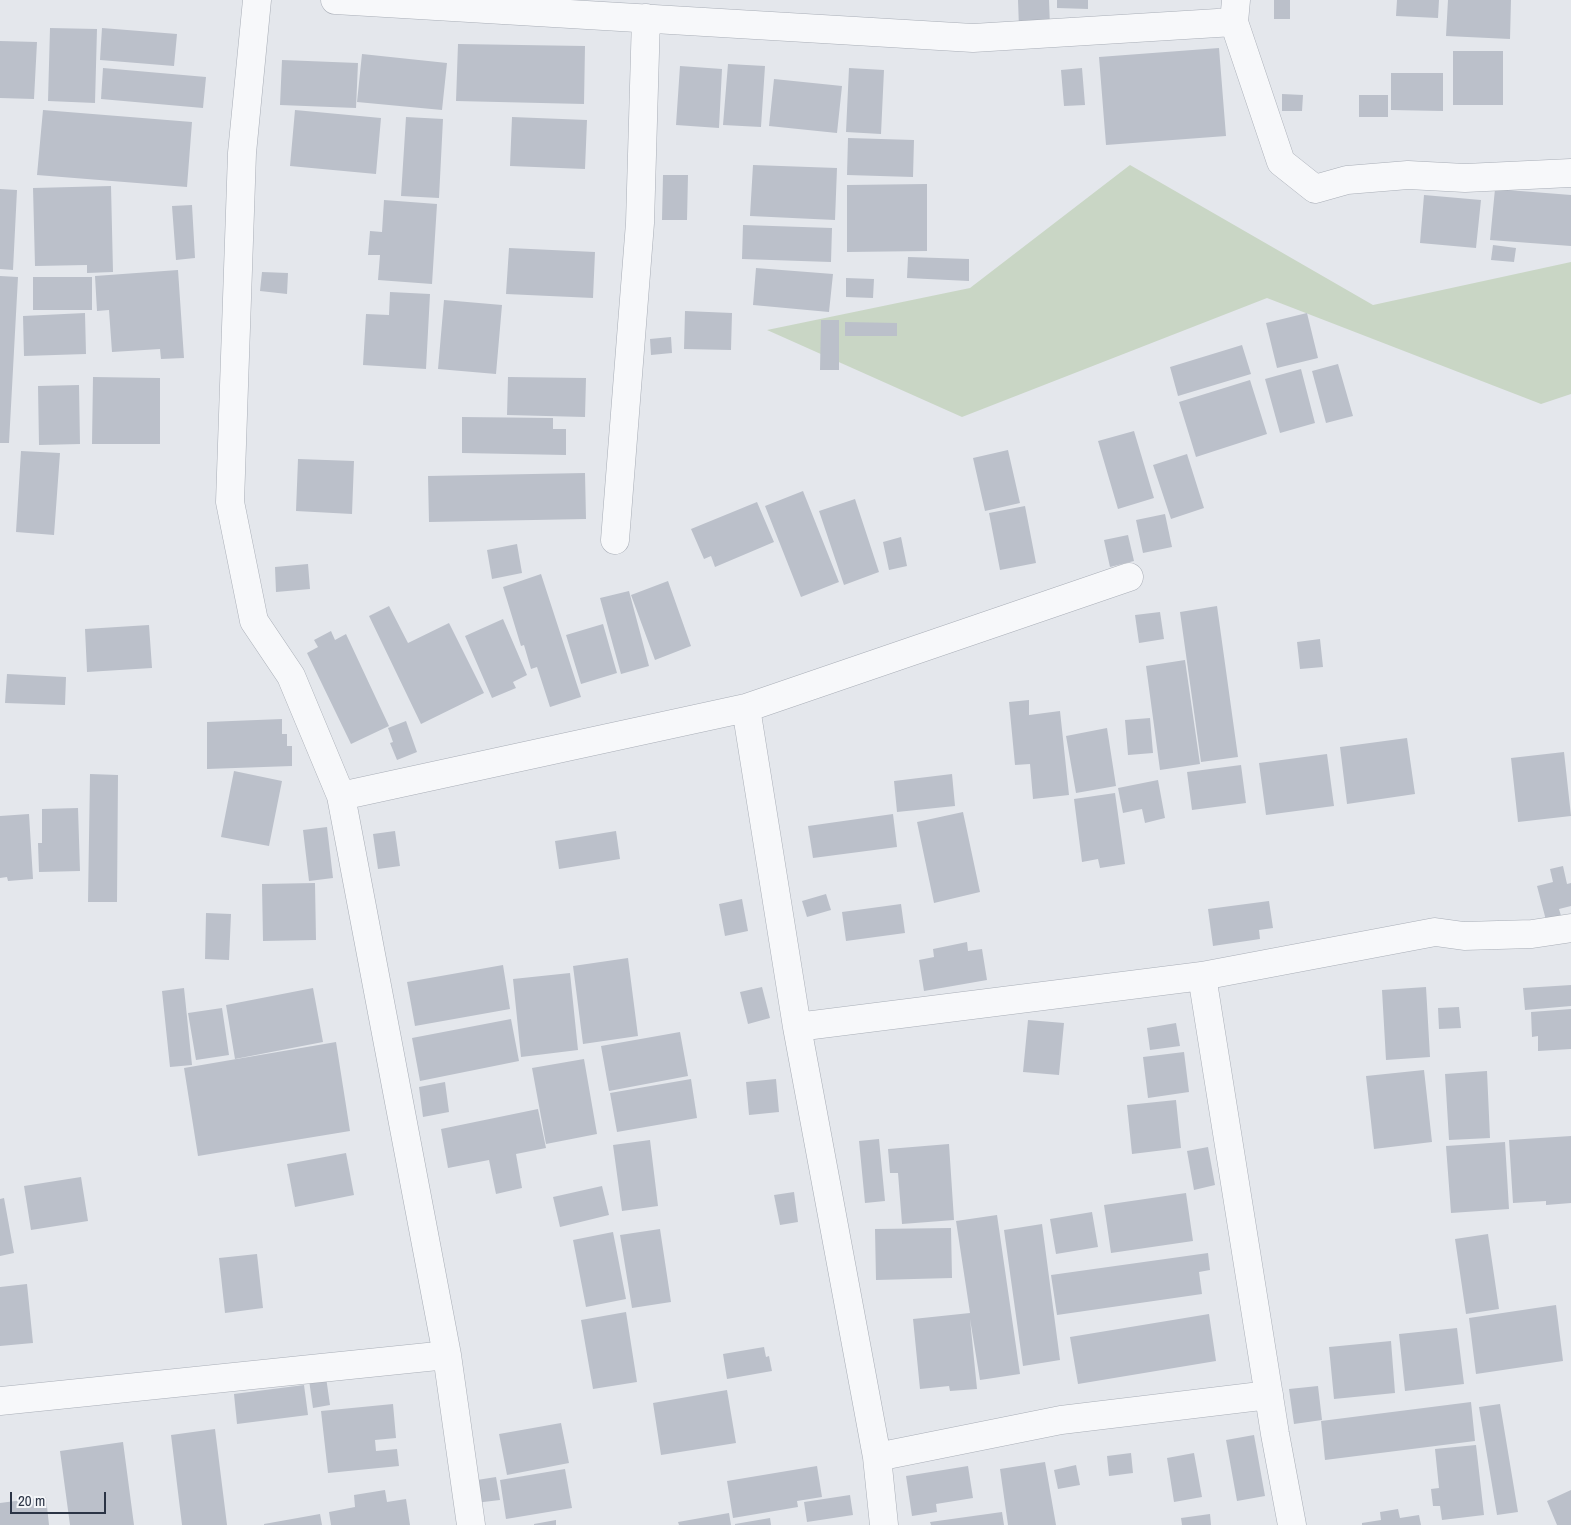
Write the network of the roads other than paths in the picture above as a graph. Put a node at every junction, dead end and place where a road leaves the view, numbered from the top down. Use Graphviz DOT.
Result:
graph roads {
  1 [pos="257,0"];
  2 [pos="335,0"];
  3 [pos="1235,11"];
  4 [pos="646,18"];
  5 [pos="1571,174"];
  6 [pos="615,540"];
  7 [pos="1129,577"];
  8 [pos="746,708"];
  9 [pos="341,796"];
  10 [pos="1571,928"];
  11 [pos="1202,976"];
  12 [pos="797,1027"];
  13 [pos="447,1355"];
  14 [pos="1268,1395"];
  15 [pos="0,1401"];
  16 [pos="878,1457"];
  17 [pos="471,1525"];
  18 [pos="884,1525"];
  19 [pos="1292,1525"];
  1 -- 9 [label="street"];
  2 -- 4 [label="street"];
  3 -- 4 [label="street"];
  3 -- 5 [label="street"];
  4 -- 6 [label="street"];
  7 -- 8 [label="street"];
  8 -- 9 [label="street"];
  8 -- 12 [label="street"];
  9 -- 13 [label="street"];
  10 -- 11 [label="street"];
  11 -- 12 [label="street"];
  11 -- 14 [label="street"];
  12 -- 16 [label="street"];
  13 -- 15 [label="street"];
  13 -- 17 [label="street"];
  14 -- 16 [label="street"];
  14 -- 19 [label="street"];
  16 -- 18 [label="street"];
}
